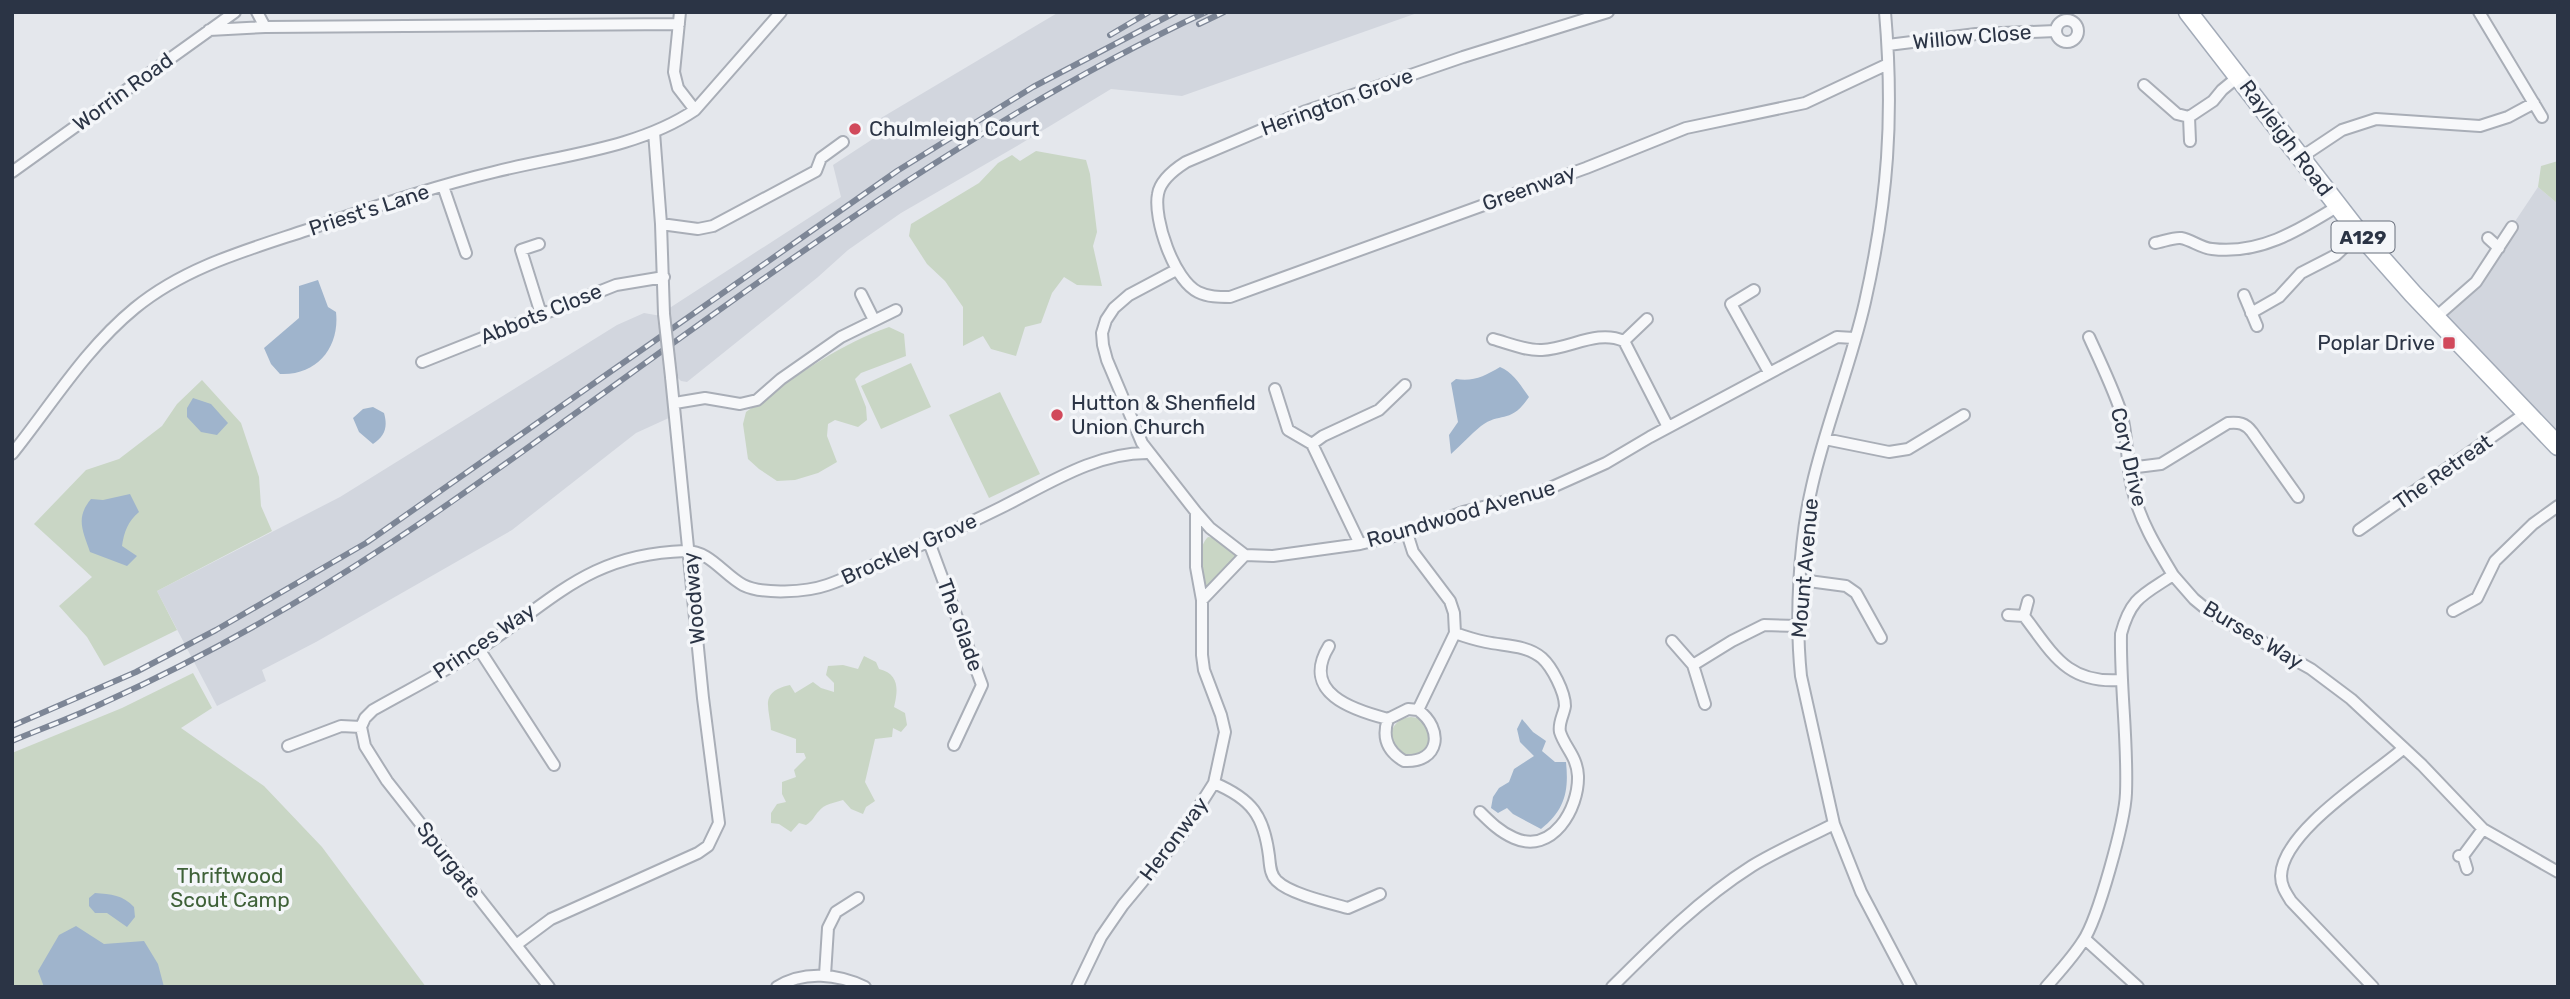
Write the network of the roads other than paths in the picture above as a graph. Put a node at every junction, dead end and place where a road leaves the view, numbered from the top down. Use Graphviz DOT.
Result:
graph roads {
  1 [pos="235,12"];
  2 [pos="257,12"];
  3 [pos="781,12"];
  4 [pos="1608,12"];
  5 [pos="1885,12"];
  6 [pos="2188,12"];
  7 [pos="2479,12"];
  8 [pos="679,18"];
  9 [pos="265,27"];
  10 [pos="209,30"];
  11 [pos="2056,31"];
  12 [pos="1888,45"];
  13 [pos="1888,64"];
  14 [pos="2239,76"];
  15 [pos="2144,85"];
  16 [pos="2534,103"];
  17 [pos="695,110"];
  18 [pos="2189,117"];
  19 [pos="2542,117"];
  20 [pos="654,132"];
  21 [pos="2190,141"];
  22 [pos="844,142"];
  23 [pos="2300,158"];
  24 [pos="12,172"];
  25 [pos="443,186"];
  26 [pos="2338,206"];
  27 [pos="661,224"];
  28 [pos="2512,227"];
  29 [pos="2359,233"];
  30 [pos="2487,238"];
  31 [pos="2155,243"];
  32 [pos="539,244"];
  33 [pos="2499,248"];
  34 [pos="466,253"];
  35 [pos="1176,270"];
  36 [pos="664,277"];
  37 [pos="1754,290"];
  38 [pos="861,294"];
  39 [pos="2244,295"];
  40 [pos="896,310"];
  41 [pos="2251,313"];
  42 [pos="541,314"];
  43 [pos="2436,317"];
  44 [pos="1647,319"];
  45 [pos="874,320"];
  46 [pos="2257,326"];
  47 [pos="2089,337"];
  48 [pos="1854,338"];
  49 [pos="1493,339"];
  50 [pos="1624,341"];
  51 [pos="422,362"];
  52 [pos="1769,372"];
  53 [pos="1405,385"];
  54 [pos="1275,389"];
  55 [pos="675,403"];
  56 [pos="2526,413"];
  57 [pos="1964,415"];
  58 [pos="1668,427"];
  59 [pos="1136,431"];
  60 [pos="1825,439"];
  61 [pos="1312,444"];
  62 [pos="2558,446"];
  63 [pos="12,453"];
  64 [pos="1127,453"];
  65 [pos="1149,453"];
  66 [pos="2129,468"];
  67 [pos="2298,497"];
  68 [pos="2558,506"];
  69 [pos="1196,512"];
  70 [pos="2359,530"];
  71 [pos="1407,533"];
  72 [pos="929,542"];
  73 [pos="1360,544"];
  74 [pos="690,551"];
  75 [pos="1245,555"];
  76 [pos="2173,575"];
  77 [pos="1801,580"];
  78 [pos="1202,600"];
  79 [pos="2028,601"];
  80 [pos="2453,611"];
  81 [pos="2008,615"];
  82 [pos="2024,615"];
  83 [pos="1799,626"];
  84 [pos="1455,634"];
  85 [pos="1881,638"];
  86 [pos="1672,641"];
  87 [pos="1329,646"];
  88 [pos="479,649"];
  89 [pos="1693,665"];
  90 [pos="2121,680"];
  91 [pos="1705,704"];
  92 [pos="1418,710"];
  93 [pos="1388,719"];
  94 [pos="361,727"];
  95 [pos="954,745"];
  96 [pos="288,746"];
  97 [pos="2404,748"];
  98 [pos="554,765"];
  99 [pos="1214,783"];
  100 [pos="1480,812"];
  101 [pos="1834,824"];
  102 [pos="2483,829"];
  103 [pos="2467,869"];
  104 [pos="2558,872"];
  105 [pos="1380,894"];
  106 [pos="858,898"];
  107 [pos="2085,939"];
  108 [pos="516,945"];
  109 [pos="825,975"];
  110 [pos="549,987"];
  111 [pos="777,987"];
  112 [pos="865,987"];
  113 [pos="1077,987"];
  114 [pos="1612,987"];
  115 [pos="1911,987"];
  116 [pos="2046,987"];
  117 [pos="2138,987"];
  118 [pos="2372,987"];
  1 -- 10 [label="street, Worrin Road"];
  2 -- 9 [label="street"];
  3 -- 17 [label="street, Priest's Lane"];
  4 -- 35 [label="street, Herington Grove"];
  5 -- 12 [label="street, Mount Avenue"];
  6 -- 14 [label="main road, Rayleigh Road / A129"];
  7 -- 16 [label="street"];
  8 -- 9 [label="street"];
  8 -- 17 [label="street"];
  9 -- 10 [label="street"];
  10 -- 24 [label="street, Worrin Road"];
  11 -- 12 [label="street, Willow Close"];
  12 -- 13 [label="street, Mount Avenue"];
  13 -- 35 [label="street, Greenway"];
  13 -- 48 [label="street, Mount Avenue"];
  14 -- 18 [label="street"];
  14 -- 23 [label="main road, Rayleigh Road / A129"];
  15 -- 18 [label="street"];
  16 -- 19 [label="street"];
  16 -- 23 [label="street"];
  17 -- 20 [label="street, Priest's Lane"];
  18 -- 21 [label="street"];
  20 -- 25 [label="street, Priest's Lane"];
  20 -- 27 [label="street, Woodway"];
  22 -- 27 [label="street"];
  23 -- 26 [label="main road, Rayleigh Road / A129"];
  25 -- 34 [label="street"];
  25 -- 63 [label="street, Priest's Lane"];
  26 -- 29 [label="main road, Rayleigh Road / A129"];
  26 -- 31 [label="street"];
  27 -- 36 [label="street, Woodway"];
  28 -- 33 [label="street"];
  29 -- 41 [label="street"];
  29 -- 43 [label="main road, Rayleigh Road / A129"];
  30 -- 33 [label="street"];
  32 -- 42 [label="street"];
  33 -- 43 [label="street"];
  35 -- 59 [label="street"];
  36 -- 42 [label="street, Abbots Close"];
  36 -- 55 [label="street, Woodway, bridge"];
  37 -- 52 [label="street"];
  38 -- 45 [label="street"];
  39 -- 41 [label="street"];
  40 -- 45 [label="street"];
  41 -- 46 [label="street"];
  42 -- 51 [label="street, Abbots Close"];
  43 -- 56 [label="main road, Rayleigh Road / A129"];
  44 -- 50 [label="street"];
  45 -- 55 [label="street"];
  47 -- 66 [label="street, Cory Drive"];
  48 -- 52 [label="street, Roundwood Avenue"];
  48 -- 60 [label="street, Mount Avenue"];
  49 -- 50 [label="street"];
  50 -- 58 [label="street"];
  52 -- 58 [label="street, Roundwood Avenue"];
  53 -- 61 [label="street"];
  54 -- 61 [label="street"];
  55 -- 74 [label="street, Woodway"];
  56 -- 62 [label="main road, Rayleigh Road / A129"];
  56 -- 70 [label="street, The Retreat"];
  57 -- 60 [label="street"];
  58 -- 71 [label="street, Roundwood Avenue"];
  59 -- 64 [label="street"];
  59 -- 65 [label="street"];
  60 -- 77 [label="street, Mount Avenue"];
  61 -- 73 [label="street"];
  64 -- 65 [label="street, Brockley Grove"];
  64 -- 72 [label="street, Brockley Grove"];
  65 -- 69 [label="street"];
  66 -- 67 [label="street"];
  66 -- 76 [label="street, Cory Drive"];
  68 -- 80 [label="street"];
  69 -- 75 [label="street"];
  69 -- 78 [label="street, Heronway"];
  71 -- 73 [label="street, Roundwood Avenue"];
  71 -- 84 [label="street"];
  72 -- 74 [label="street, Brockley Grove"];
  72 -- 95 [label="street, The Glade"];
  73 -- 75 [label="street, Roundwood Avenue"];
  74 -- 88 [label="street, Princes Way"];
  74 -- 108 [label="street, Woodway"];
  75 -- 78 [label="street"];
  76 -- 90 [label="street"];
  76 -- 97 [label="street, Burses Way"];
  77 -- 83 [label="street, Mount Avenue"];
  77 -- 85 [label="street"];
  78 -- 99 [label="street, Heronway"];
  79 -- 82 [label="street"];
  81 -- 82 [label="street"];
  82 -- 90 [label="street"];
  83 -- 89 [label="street"];
  83 -- 101 [label="street, Mount Avenue"];
  84 -- 92 [label="street"];
  84 -- 100 [label="street"];
  86 -- 89 [label="street"];
  87 -- 93 [label="street"];
  88 -- 94 [label="street, Princes Way"];
  88 -- 98 [label="street"];
  89 -- 91 [label="street"];
  90 -- 107 [label="street"];
  92 -- 93 [label="street"];
  92 -- 93 [label="street"];
  94 -- 96 [label="street"];
  94 -- 108 [label="street, Spurgate"];
  97 -- 102 [label="street, Burses Way"];
  97 -- 118 [label="street"];
  99 -- 105 [label="street"];
  99 -- 113 [label="street, Heronway"];
  101 -- 114 [label="street"];
  101 -- 115 [label="street, Mount Avenue"];
  102 -- 103 [label="street"];
  102 -- 104 [label="street, Burses Way"];
  106 -- 109 [label="street"];
  107 -- 116 [label="street"];
  107 -- 117 [label="street"];
  108 -- 110 [label="street, Spurgate"];
  109 -- 111 [label="street"];
  109 -- 112 [label="street"];
}
